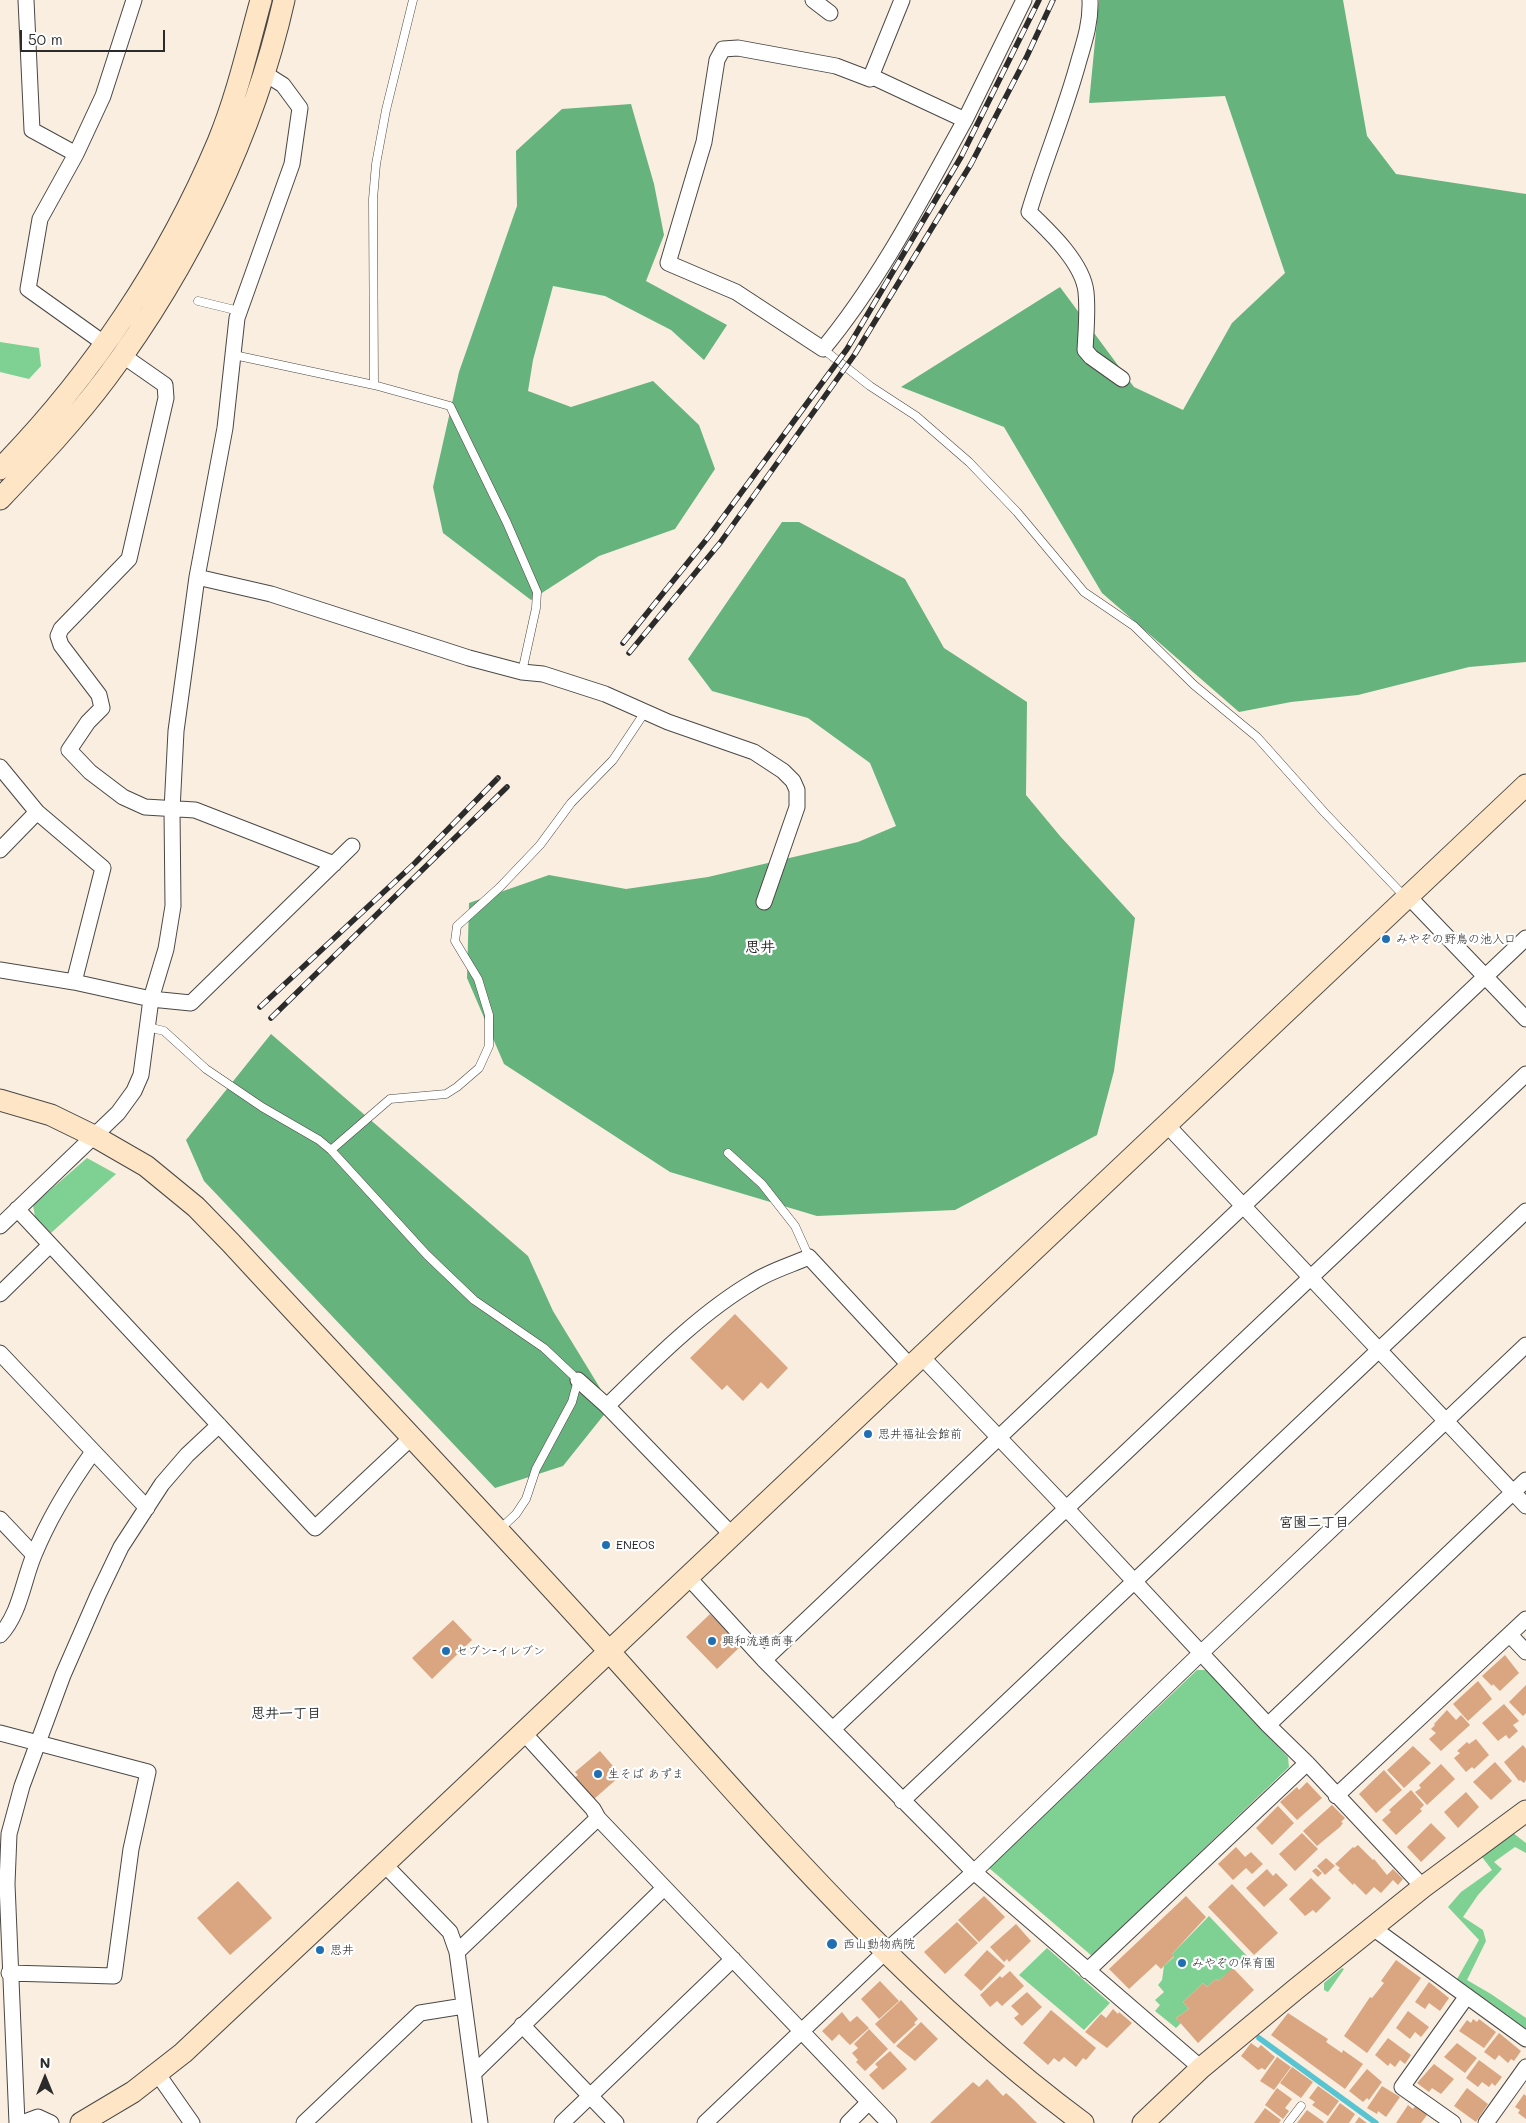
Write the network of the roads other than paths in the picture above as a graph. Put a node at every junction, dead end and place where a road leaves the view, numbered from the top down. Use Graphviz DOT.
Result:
graph roads {
  1 [pos="26,0"];
  2 [pos="134,0"];
  3 [pos="261,0"];
  4 [pos="284,0"];
  5 [pos="413,0"];
  6 [pos="813,0"];
  7 [pos="902,0"];
  8 [pos="1024,0"];
  9 [pos="1090,0"];
  10 [pos="830,13"];
  11 [pos="264,73"];
  12 [pos="870,79"];
  13 [pos="965,120"];
  14 [pos="76,154"];
  15 [pos="198,302"];
  16 [pos="239,311"];
  17 [pos="823,349"];
  18 [pos="114,350"];
  19 [pos="234,355"];
  20 [pos="1122,378"];
  21 [pos="374,385"];
  22 [pos="0,469"];
  23 [pos="0,499"];
  24 [pos="197,577"];
  25 [pos="522,672"];
  26 [pos="645,712"];
  27 [pos="0,767"];
  28 [pos="1526,785"];
  29 [pos="172,810"];
  30 [pos="36,812"];
  31 [pos="352,846"];
  32 [pos="0,850"];
  33 [pos="334,864"];
  34 [pos="1407,897"];
  35 [pos="764,902"];
  36 [pos="1526,938"];
  37 [pos="0,970"];
  38 [pos="1486,977"];
  39 [pos="74,982"];
  40 [pos="152,999"];
  41 [pos="1526,1019"];
  42 [pos="148,1027"];
  43 [pos="1526,1074"];
  44 [pos="0,1100"];
  45 [pos="1166,1124"];
  46 [pos="94,1136"];
  47 [pos="332,1150"];
  48 [pos="728,1153"];
  49 [pos="1242,1206"];
  50 [pos="17,1209"];
  51 [pos="1526,1211"];
  52 [pos="0,1226"];
  53 [pos="50,1244"];
  54 [pos="809,1257"];
  55 [pos="1310,1277"];
  56 [pos="0,1294"];
  57 [pos="1526,1345"];
  58 [pos="1379,1348"];
  59 [pos="0,1353"];
  60 [pos="916,1361"];
  61 [pos="578,1380"];
  62 [pos="607,1406"];
  63 [pos="1446,1420"];
  64 [pos="219,1425"];
  65 [pos="412,1438"];
  66 [pos="998,1438"];
  67 [pos="93,1452"];
  68 [pos="1526,1480"];
  69 [pos="1512,1492"];
  70 [pos="1526,1506"];
  71 [pos="147,1508"];
  72 [pos="1066,1508"];
  73 [pos="0,1519"];
  74 [pos="498,1532"];
  75 [pos="732,1535"];
  76 [pos="34,1555"];
  77 [pos="688,1577"];
  78 [pos="1133,1581"];
  79 [pos="1526,1619"];
  80 [pos="0,1635"];
  81 [pos="1510,1636"];
  82 [pos="609,1652"];
  83 [pos="1526,1652"];
  84 [pos="1201,1653"];
  85 [pos="764,1660"];
  86 [pos="1268,1725"];
  87 [pos="833,1729"];
  88 [pos="523,1732"];
  89 [pos="0,1733"];
  90 [pos="37,1743"];
  91 [pos="1307,1763"];
  92 [pos="1336,1796"];
  93 [pos="902,1801"];
  94 [pos="1526,1811"];
  95 [pos="598,1818"];
  96 [pos="5,1833"];
  97 [pos="384,1864"];
  98 [pos="974,1872"];
  99 [pos="1423,1886"];
  100 [pos="664,1888"];
  101 [pos="1373,1928"];
  102 [pos="457,1952"];
  103 [pos="885,1952"];
  104 [pos="733,1959"];
  105 [pos="1088,1971"];
  106 [pos="6,1972"];
  107 [pos="1467,1996"];
  108 [pos="464,2006"];
  109 [pos="522,2025"];
  110 [pos="802,2031"];
  111 [pos="7,2037"];
  112 [pos="1526,2039"];
  113 [pos="1526,2067"];
  114 [pos="1201,2068"];
  115 [pos="474,2073"];
  116 [pos="158,2074"];
  117 [pos="590,2096"];
  118 [pos="869,2102"];
  119 [pos="1301,2106"];
  120 [pos="17,2123"];
  121 [pos="22,2123"];
  122 [pos="51,2123"];
  123 [pos="81,2123"];
  124 [pos="192,2123"];
  125 [pos="304,2123"];
  126 [pos="480,2123"];
  127 [pos="562,2123"];
  128 [pos="616,2123"];
  129 [pos="705,2123"];
  130 [pos="848,2123"];
  131 [pos="889,2123"];
  132 [pos="1082,2123"];
  133 [pos="1143,2123"];
  134 [pos="1288,2123"];
  135 [pos="1453,2123"];
  136 [pos="1486,2123"];
  1 -- 14 [label="street"];
  2 -- 14 [label="street"];
  3 -- 18 [label="street"];
  4 -- 11 [label="street"];
  5 -- 21 [label="lane"];
  6 -- 10 [label="street"];
  7 -- 12 [label="street"];
  8 -- 13 [label="street"];
  9 -- 20 [label="street"];
  11 -- 16 [label="street"];
  11 -- 18 [label="street"];
  12 -- 13 [label="street"];
  12 -- 17 [label="street"];
  13 -- 17 [label="street"];
  14 -- 18 [label="street"];
  15 -- 16 [label="lane"];
  16 -- 19 [label="street"];
  17 -- 34 [label="lane"];
  18 -- 22 [label="street"];
  18 -- 23 [label="street"];
  18 -- 29 [label="street"];
  19 -- 21 [label="lane"];
  19 -- 24 [label="street"];
  21 -- 25 [label="lane"];
  24 -- 25 [label="street"];
  24 -- 29 [label="street"];
  25 -- 26 [label="street"];
  26 -- 35 [label="street"];
  26 -- 47 [label="lane"];
  27 -- 30 [label="street"];
  28 -- 34 [label="street"];
  29 -- 33 [label="street"];
  29 -- 40 [label="street"];
  30 -- 32 [label="street"];
  30 -- 39 [label="street"];
  31 -- 33 [label="street"];
  33 -- 40 [label="street"];
  34 -- 38 [label="street"];
  34 -- 45 [label="street"];
  36 -- 38 [label="street"];
  37 -- 39 [label="street"];
  38 -- 41 [label="street"];
  38 -- 49 [label="street"];
  39 -- 40 [label="street"];
  40 -- 42 [label="street"];
  42 -- 46 [label="street"];
  42 -- 47 [label="lane"];
  43 -- 55 [label="street"];
  44 -- 46 [label="street"];
  45 -- 49 [label="street"];
  45 -- 60 [label="street"];
  46 -- 50 [label="street"];
  46 -- 65 [label="street"];
  47 -- 61 [label="lane"];
  48 -- 54 [label="lane"];
  49 -- 55 [label="street"];
  49 -- 66 [label="street"];
  50 -- 52 [label="street"];
  50 -- 53 [label="street"];
  51 -- 58 [label="street"];
  53 -- 56 [label="street"];
  53 -- 64 [label="street"];
  54 -- 60 [label="street"];
  54 -- 62 [label="street"];
  55 -- 58 [label="street"];
  55 -- 72 [label="street"];
  57 -- 63 [label="street"];
  58 -- 63 [label="street"];
  58 -- 78 [label="street"];
  59 -- 67 [label="street"];
  60 -- 66 [label="street"];
  60 -- 75 [label="street"];
  61 -- 62 [label="street"];
  61 -- 74 [label="lane"];
  62 -- 75 [label="street"];
  63 -- 69 [label="street"];
  63 -- 84 [label="street"];
  64 -- 65 [label="street"];
  64 -- 71 [label="street"];
  65 -- 74 [label="street"];
  66 -- 72 [label="street"];
  66 -- 85 [label="street"];
  67 -- 71 [label="street"];
  67 -- 76 [label="street"];
  68 -- 69 [label="street"];
  69 -- 70 [label="street"];
  69 -- 86 [label="street"];
  71 -- 90 [label="street"];
  72 -- 78 [label="street"];
  72 -- 87 [label="street"];
  73 -- 76 [label="street"];
  74 -- 82 [label="street"];
  75 -- 77 [label="street"];
  76 -- 80 [label="street"];
  77 -- 82 [label="street"];
  77 -- 85 [label="street"];
  78 -- 84 [label="street"];
  78 -- 93 [label="street"];
  79 -- 81 [label="street"];
  81 -- 83 [label="street"];
  81 -- 92 [label="street"];
  82 -- 88 [label="street"];
  82 -- 103 [label="street"];
  84 -- 86 [label="street"];
  84 -- 98 [label="street"];
  85 -- 87 [label="street"];
  86 -- 91 [label="street"];
  87 -- 93 [label="street"];
  88 -- 95 [label="street"];
  88 -- 97 [label="street"];
  89 -- 90 [label="street"];
  90 -- 96 [label="street"];
  90 -- 106 [label="street"];
  91 -- 92 [label="street"];
  91 -- 105 [label="street"];
  92 -- 99 [label="street"];
  93 -- 98 [label="street"];
  94 -- 99 [label="street"];
  95 -- 100 [label="street"];
  95 -- 102 [label="street"];
  96 -- 106 [label="street"];
  97 -- 102 [label="street"];
  97 -- 116 [label="street"];
  98 -- 103 [label="street"];
  98 -- 105 [label="street"];
  99 -- 101 [label="street"];
  100 -- 104 [label="street"];
  100 -- 109 [label="street"];
  101 -- 107 [label="street"];
  101 -- 114 [label="street"];
  102 -- 108 [label="street"];
  103 -- 110 [label="street"];
  103 -- 132 [label="street"];
  104 -- 110 [label="street"];
  104 -- 117 [label="street"];
  105 -- 114 [label="street"];
  106 -- 111 [label="street"];
  107 -- 112 [label="street"];
  107 -- 135 [label="street"];
  108 -- 115 [label="street"];
  108 -- 125 [label="street"];
  109 -- 115 [label="street"];
  109 -- 117 [label="street"];
  110 -- 118 [label="street"];
  110 -- 129 [label="street"];
  111 -- 120 [label="street"];
  113 -- 136 [label="street"];
  114 -- 133 [label="street"];
  115 -- 126 [label="street"];
  116 -- 123 [label="street"];
  116 -- 124 [label="street"];
  117 -- 127 [label="street"];
  117 -- 128 [label="street"];
  118 -- 130 [label="street"];
  118 -- 131 [label="street"];
  119 -- 134 [label="lane"];
  121 -- 122 [label="street"];
}
